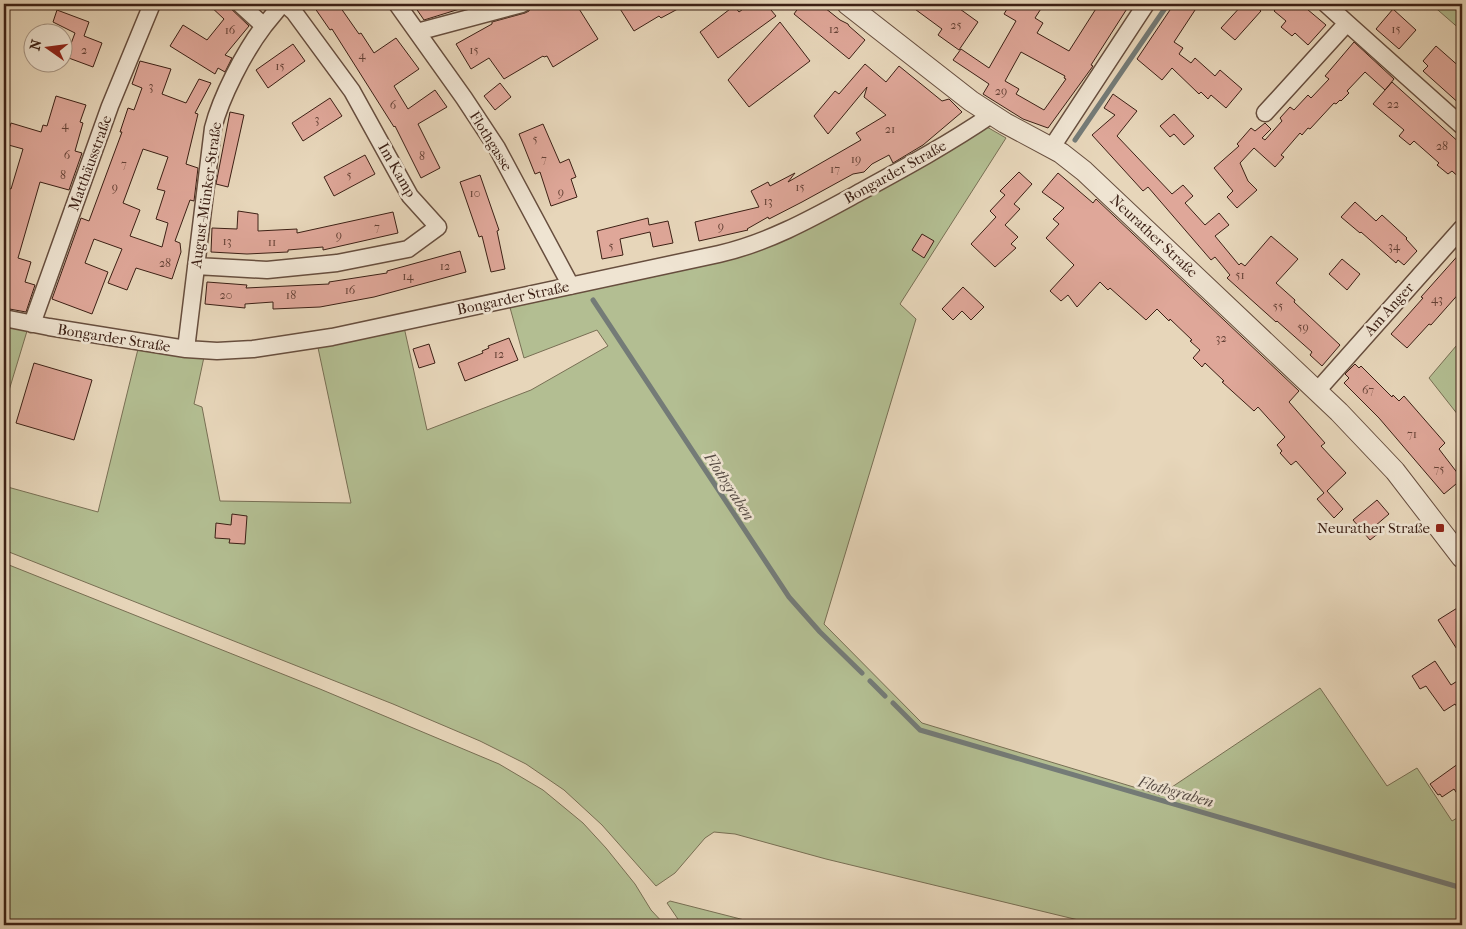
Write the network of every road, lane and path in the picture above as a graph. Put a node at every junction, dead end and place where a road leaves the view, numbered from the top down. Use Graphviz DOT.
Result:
graph roads {
  1 [pos="152,4"];
  2 [pos="240,4"];
  3 [pos="283,4"];
  4 [pos="397,4"];
  5 [pos="522,4"];
  6 [pos="847,4"];
  7 [pos="1146,4"];
  8 [pos="1326,4"];
  9 [pos="1347,22"];
  10 [pos="264,26"];
  11 [pos="417,32"];
  12 [pos="1265,112"];
  13 [pos="991,115"];
  14 [pos="1462,126"];
  15 [pos="1052,147"];
  16 [pos="1462,228"];
  17 [pos="196,266"];
  18 [pos="571,286"];
  19 [pos="4,318"];
  20 [pos="32,324"];
  21 [pos="186,349"];
  22 [pos="1317,391"];
  23 [pos="1462,558"];
  1 -- 20 [label="street, Matthäusstraße"];
  2 -- 10 [label="street"];
  3 -- 10 [label="street"];
  3 -- 17 [label="street, Im Kamp"];
  4 -- 11 [label="street, Flothgasse"];
  5 -- 11 [label="street"];
  6 -- 13 [label="street, Neurather Straße"];
  7 -- 15 [label="street"];
  8 -- 9 [label="street"];
  9 -- 12 [label="street"];
  9 -- 14 [label="street"];
  10 -- 17 [label="street, August-Münker-Straße"];
  11 -- 18 [label="street, Flothgasse"];
  13 -- 15 [label="street, Neurather Straße"];
  13 -- 18 [label="street, Bongarder Straße"];
  15 -- 22 [label="street, Neurather Straße"];
  16 -- 22 [label="street, Am Anger"];
  17 -- 21 [label="street, August-Münker-Straße"];
  18 -- 21 [label="street, Bongarder Straße"];
  19 -- 20 [label="street, Bongarder Straße"];
  20 -- 21 [label="street, Bongarder Straße"];
  22 -- 23 [label="street, Neurather Straße"];
}
